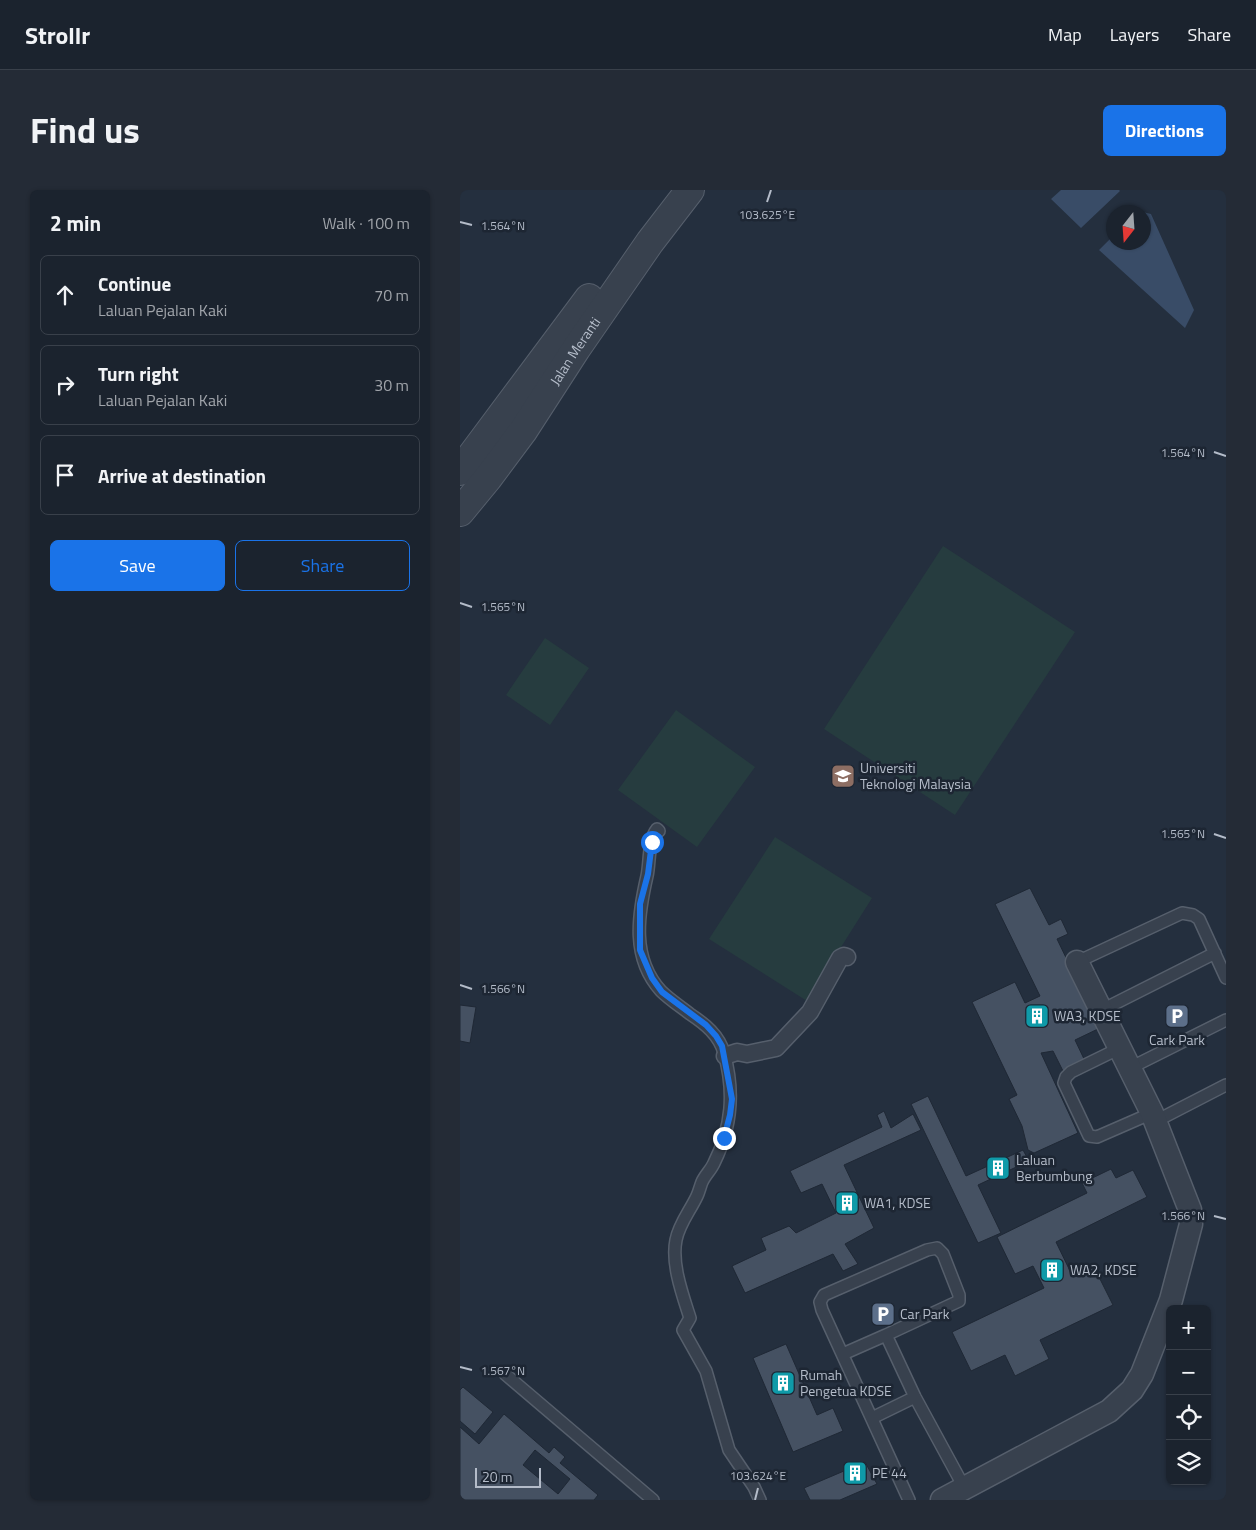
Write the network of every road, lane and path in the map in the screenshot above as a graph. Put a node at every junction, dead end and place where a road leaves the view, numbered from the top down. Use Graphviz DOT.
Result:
graph roads {
  1 [pos="667,190"];
  2 [pos="690,190"];
  3 [pos="460,471"];
  4 [pos="460,512"];
  5 [pos="659,830"];
  6 [pos="1214,953"];
  7 [pos="848,957"];
  8 [pos="1077,962"];
  9 [pos="1226,978"];
  10 [pos="1102,1010"];
  11 [pos="1226,1020"];
  12 [pos="725,1056"];
  13 [pos="1125,1058"];
  14 [pos="1226,1085"];
  15 [pos="1154,1117"];
  16 [pos="886,1335"];
  17 [pos="843,1354"];
  18 [pos="505,1374"];
  19 [pos="915,1397"];
  20 [pos="872,1418"];
  21 [pos="965,1489"];
  22 [pos="653,1500"];
  23 [pos="760,1500"];
  24 [pos="909,1500"];
  25 [pos="942,1500"];
  1 -- 3 [label="street, Jalan Meranti"];
  2 -- 4 [label="street, Jalan Meranti"];
  5 -- 12 [label="lane"];
  6 -- 8 [label="lane"];
  6 -- 9 [label="lane"];
  6 -- 10 [label="lane"];
  7 -- 12 [label="street"];
  8 -- 10 [label="street"];
  10 -- 13 [label="street"];
  11 -- 13 [label="lane"];
  12 -- 23 [label="lane"];
  13 -- 15 [label="street"];
  13 -- 15 [label="lane"];
  14 -- 15 [label="lane"];
  15 -- 21 [label="street"];
  16 -- 17 [label="lane"];
  16 -- 17 [label="lane"];
  16 -- 19 [label="lane"];
  17 -- 20 [label="lane"];
  18 -- 22 [label="lane"];
  19 -- 20 [label="lane"];
  19 -- 21 [label="lane"];
  20 -- 24 [label="lane"];
  21 -- 25 [label="street"];
}
